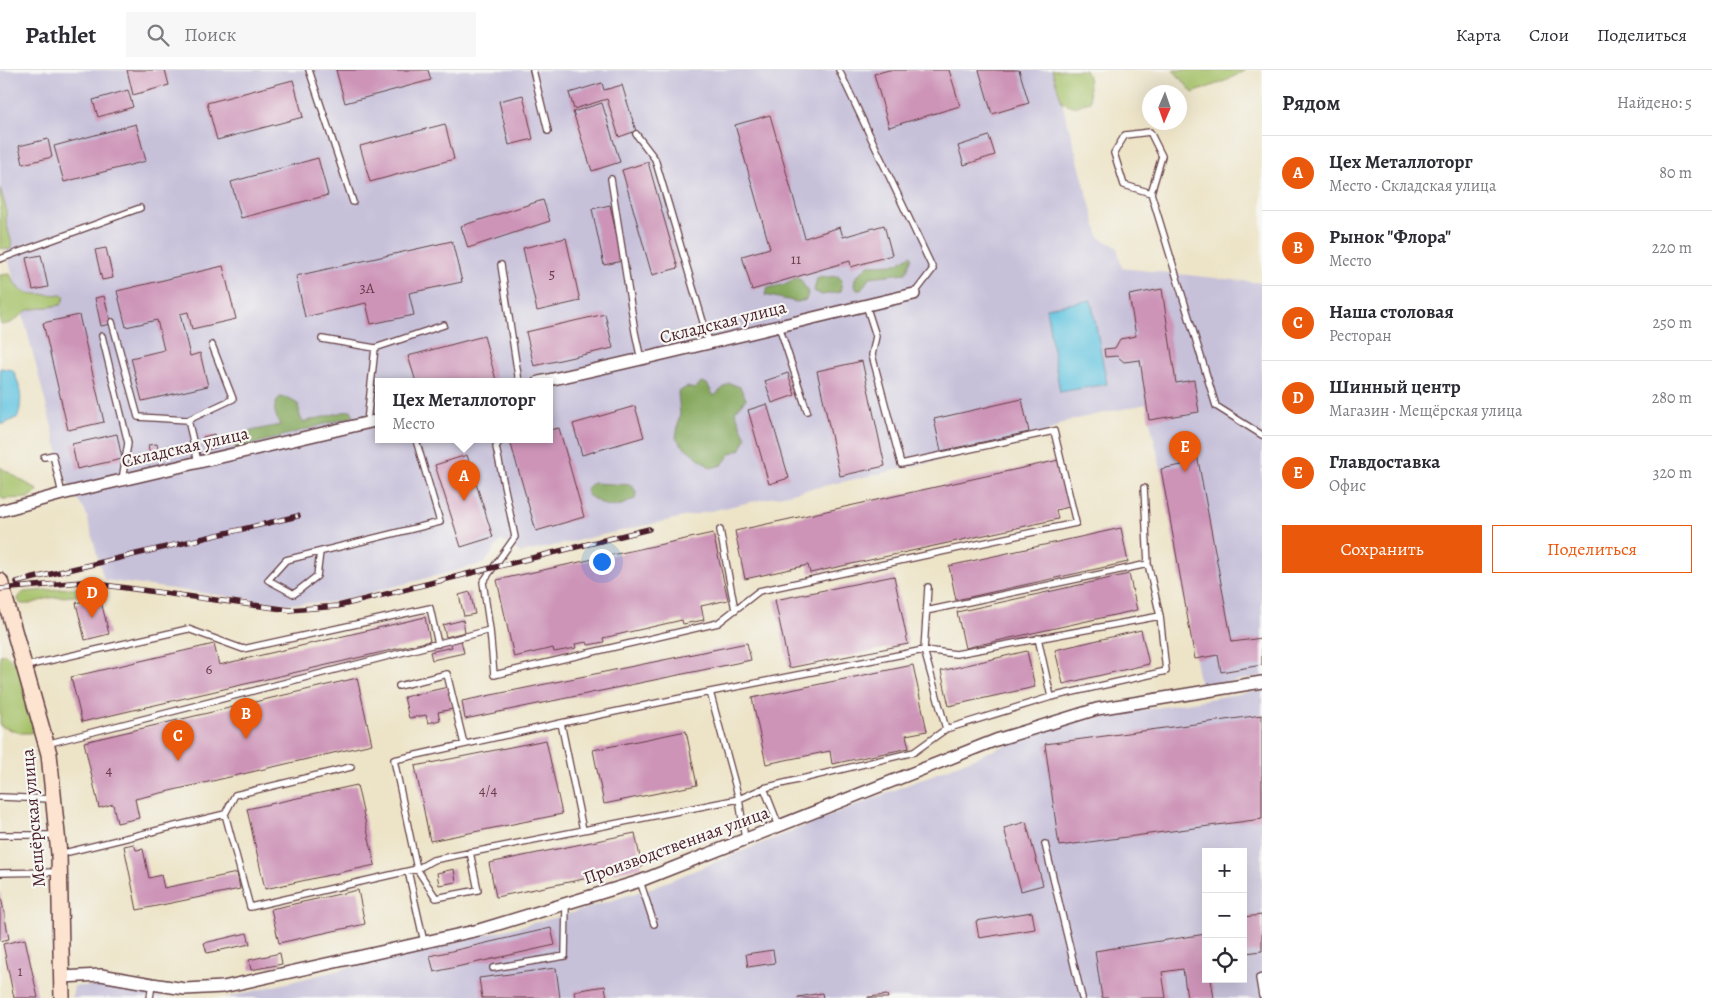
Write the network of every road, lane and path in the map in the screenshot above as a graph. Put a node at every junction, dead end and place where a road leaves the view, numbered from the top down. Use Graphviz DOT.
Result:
graph roads {
  1 [pos="309,70"];
  2 [pos="534,70"];
  3 [pos="839,70"];
  4 [pos="548,131"];
  5 [pos="636,134"];
  6 [pos="611,179"];
  7 [pos="1151,193"];
  8 [pos="353,202"];
  9 [pos="140,208"];
  10 [pos="0,259"];
  11 [pos="501,265"];
  12 [pos="914,294"];
  13 [pos="866,306"];
  14 [pos="112,322"];
  15 [pos="444,325"];
  16 [pos="779,326"];
  17 [pos="102,336"];
  18 [pos="322,339"];
  19 [pos="709,342"];
  20 [pos="212,345"];
  21 [pos="375,348"];
  22 [pos="641,360"];
  23 [pos="518,378"];
  24 [pos="553,379"];
  25 [pos="807,411"];
  26 [pos="188,420"];
  27 [pos="373,421"];
  28 [pos="1262,436"];
  29 [pos="417,443"];
  30 [pos="498,443"];
  31 [pos="44,457"];
  32 [pos="198,462"];
  33 [pos="122,480"];
  34 [pos="1144,488"];
  35 [pos="62,494"];
  36 [pos="0,511"];
  37 [pos="720,530"];
  38 [pos="320,552"];
  39 [pos="1148,564"];
  40 [pos="0,581"];
  41 [pos="928,587"];
  42 [pos="735,610"];
  43 [pos="926,612"];
  44 [pos="1160,616"];
  45 [pos="490,630"];
  46 [pos="1038,638"];
  47 [pos="438,644"];
  48 [pos="924,650"];
  49 [pos="24,666"];
  50 [pos="1262,682"];
  51 [pos="399,686"];
  52 [pos="710,692"];
  53 [pos="1051,697"];
  54 [pos="561,723"];
  55 [pos="946,729"];
  56 [pos="46,744"];
  57 [pos="464,744"];
  58 [pos="351,767"];
  59 [pos="764,788"];
  60 [pos="0,797"];
  61 [pos="54,799"];
  62 [pos="739,799"];
  63 [pos="225,814"];
  64 [pos="778,826"];
  65 [pos="583,830"];
  66 [pos="0,834"];
  67 [pos="58,835"];
  68 [pos="745,839"];
  69 [pos="1045,844"];
  70 [pos="470,852"];
  71 [pos="59,854"];
  72 [pos="417,869"];
  73 [pos="408,871"];
  74 [pos="59,872"];
  75 [pos="0,873"];
  76 [pos="640,881"];
  77 [pos="566,903"];
  78 [pos="654,924"];
  79 [pos="424,942"];
  80 [pos="493,968"];
  81 [pos="61,977"];
  82 [pos="1262,977"];
  83 [pos="152,984"];
  84 [pos="1262,996"];
  85 [pos="62,998"];
  86 [pos="150,998"];
  87 [pos="1082,998"];
  1 -- 8 [label="lane"];
  2 -- 4 [label="lane"];
  3 -- 12 [label="lane"];
  5 -- 19 [label="lane"];
  6 -- 22 [label="lane"];
  7 -- 7 [label="lane"];
  7 -- 28 [label="lane"];
  9 -- 10 [label="lane"];
  11 -- 23 [label="lane"];
  12 -- 13 [label="street, Складская улица"];
  13 -- 16 [label="street, Складская улица"];
  13 -- 42 [label="lane"];
  14 -- 26 [label="lane"];
  15 -- 21 [label="lane"];
  16 -- 19 [label="street, Складская улица"];
  16 -- 25 [label="lane"];
  17 -- 33 [label="lane"];
  18 -- 21 [label="lane"];
  19 -- 22 [label="street, Складская улица"];
  20 -- 26 [label="lane"];
  21 -- 27 [label="lane"];
  22 -- 24 [label="street, Складская улица"];
  26 -- 32 [label="lane"];
  27 -- 32 [label="street, Складская улица"];
  29 -- 38 [label="lane"];
  30 -- 45 [label="lane"];
  31 -- 35 [label="lane"];
  32 -- 33 [label="street, Складская улица"];
  33 -- 35 [label="street, Складская улица"];
  34 -- 39 [label="lane"];
  35 -- 36 [label="street, Складская улица"];
  37 -- 42 [label="lane"];
  38 -- 38 [label="lane"];
  39 -- 43 [label="lane"];
  39 -- 44 [label="lane"];
  40 -- 49 [label="main road, Мещёрская улица"];
  41 -- 43 [label="lane"];
  42 -- 45 [label="lane"];
  43 -- 48 [label="lane"];
  44 -- 46 [label="lane"];
  44 -- 53 [label="lane"];
  45 -- 47 [label="lane"];
  46 -- 48 [label="lane"];
  46 -- 53 [label="lane"];
  47 -- 49 [label="lane"];
  47 -- 56 [label="lane"];
  48 -- 52 [label="lane"];
  48 -- 55 [label="lane"];
  49 -- 56 [label="main road, Мещёрская улица"];
  50 -- 64 [label="street, Производственная улица"];
  51 -- 57 [label="lane"];
  52 -- 54 [label="lane"];
  52 -- 62 [label="lane"];
  53 -- 55 [label="lane"];
  54 -- 57 [label="lane"];
  54 -- 65 [label="lane"];
  55 -- 59 [label="lane"];
  56 -- 61 [label="main road, Мещёрская улица"];
  57 -- 72 [label="lane"];
  58 -- 63 [label="lane"];
  59 -- 62 [label="lane"];
  59 -- 64 [label="lane"];
  60 -- 61 [label="lane"];
  61 -- 67 [label="main road, Мещёрская улица"];
  62 -- 65 [label="lane"];
  62 -- 68 [label="lane"];
  63 -- 71 [label="lane"];
  63 -- 73 [label="lane"];
  64 -- 68 [label="street, Производственная улица"];
  65 -- 70 [label="lane"];
  66 -- 67 [label="lane"];
  67 -- 71 [label="main road, Мещёрская улица"];
  68 -- 76 [label="street, Производственная улица"];
  69 -- 87 [label="lane"];
  70 -- 72 [label="lane"];
  70 -- 72 [label="lane"];
  71 -- 74 [label="main road, Мещёрская улица"];
  72 -- 73 [label="lane"];
  73 -- 79 [label="lane"];
  74 -- 75 [label="lane"];
  74 -- 81 [label="main road, Мещёрская улица"];
  76 -- 77 [label="street, Производственная улица"];
  76 -- 78 [label="lane"];
  77 -- 79 [label="street, Производственная улица"];
  77 -- 80 [label="lane"];
  79 -- 83 [label="street, Производственная улица"];
  81 -- 83 [label="street, Производственная улица"];
  81 -- 85 [label="main road, Мещёрская улица"];
  82 -- 84 [label="lane"];
  83 -- 86 [label="lane"];
}
